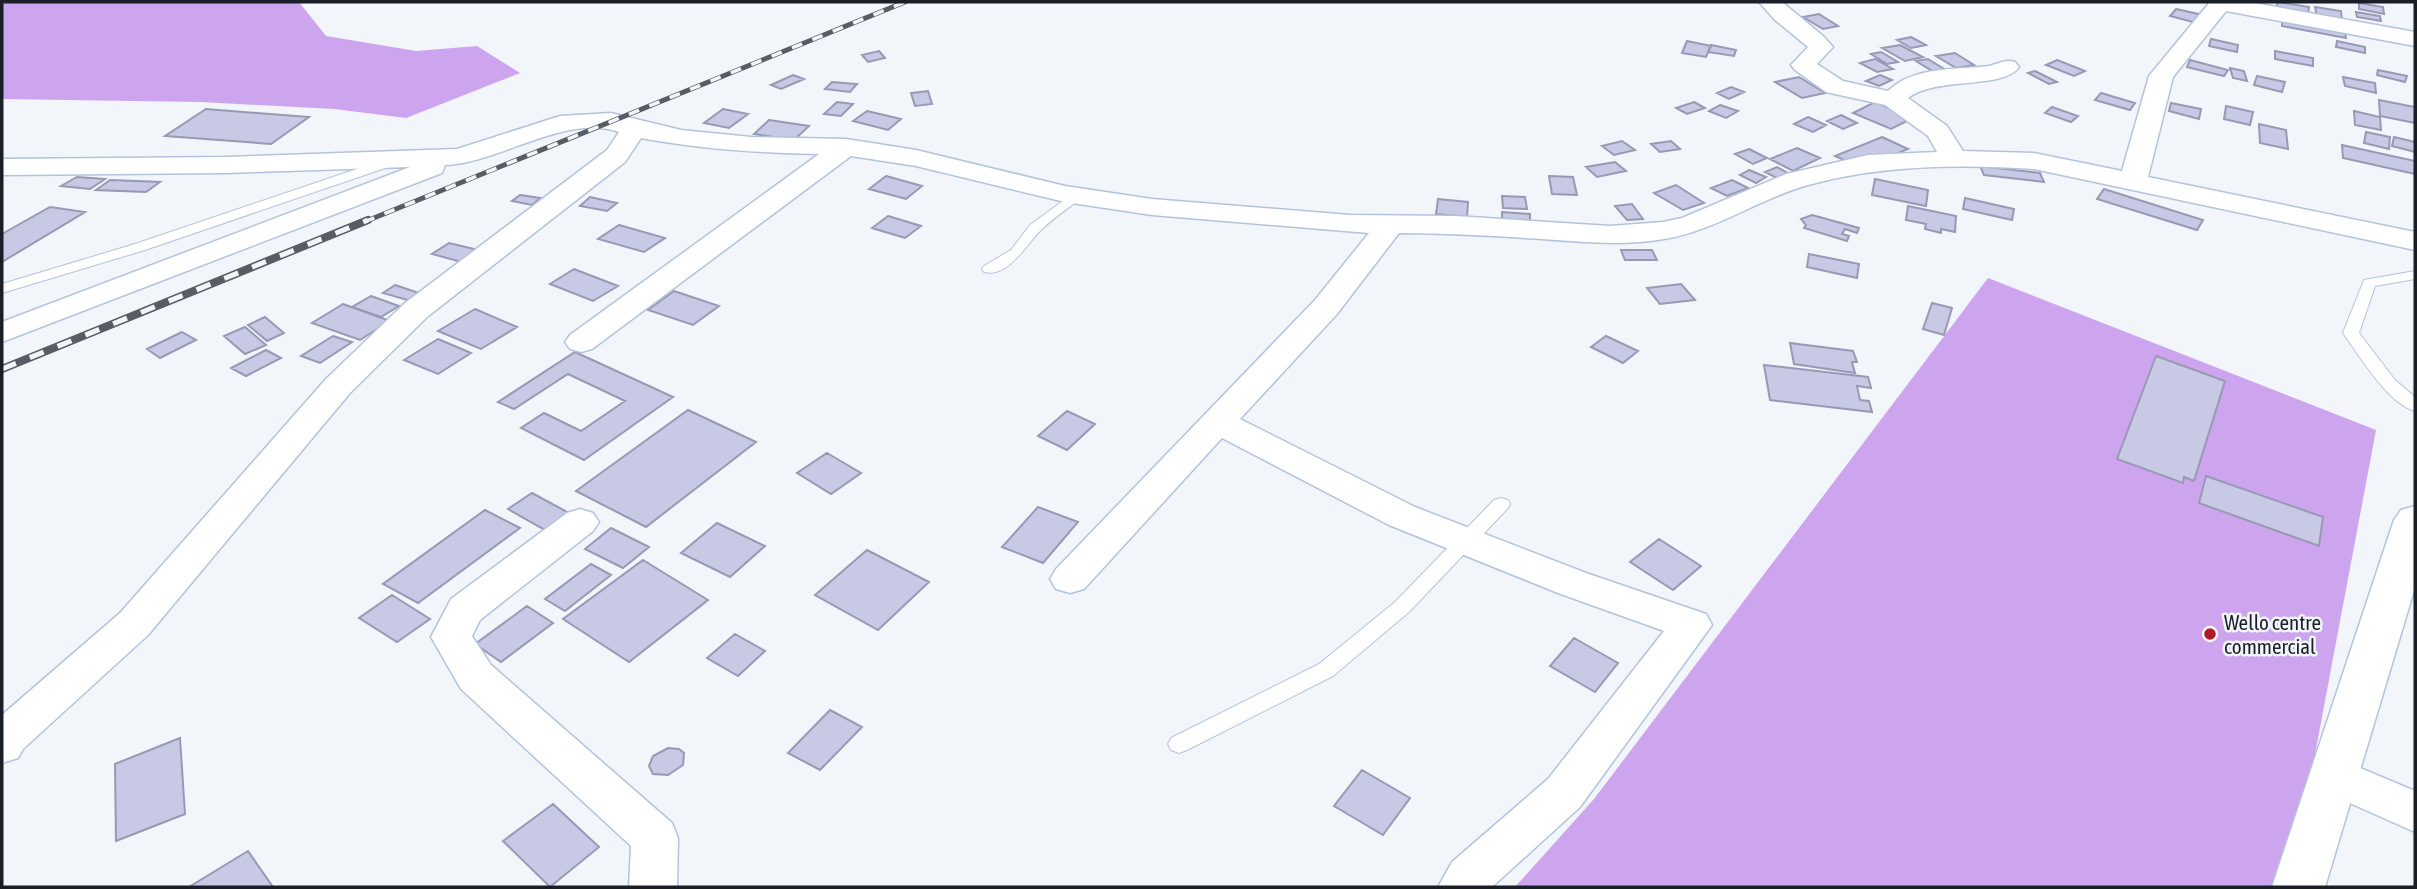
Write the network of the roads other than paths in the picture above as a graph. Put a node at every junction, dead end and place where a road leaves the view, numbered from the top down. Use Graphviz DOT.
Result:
graph roads {
  1 [pos="1770,2"];
  2 [pos="2221,3"];
  3 [pos="2415,39"];
  4 [pos="2007,67"];
  5 [pos="1893,99"];
  6 [pos="634,129"];
  7 [pos="846,147"];
  8 [pos="459,157"];
  9 [pos="398,159"];
  10 [pos="1954,159"];
  11 [pos="2,167"];
  12 [pos="2133,181"];
  13 [pos="1075,196"];
  14 [pos="1391,225"];
  15 [pos="2415,241"];
  16 [pos="989,269"];
  17 [pos="2415,275"];
  18 [pos="2,289"];
  19 [pos="2,333"];
  20 [pos="581,341"];
  21 [pos="2415,406"];
  22 [pos="1218,422"];
  23 [pos="1501,504"];
  24 [pos="2415,520"];
  25 [pos="580,522"];
  26 [pos="1466,541"];
  27 [pos="1070,579"];
  28 [pos="1179,744"];
  29 [pos="2,745"];
  30 [pos="2334,776"];
  31 [pos="2415,812"];
  32 [pos="653,887"];
  33 [pos="1462,887"];
  34 [pos="2298,887"];
  1 -- 5 [label="street"];
  2 -- 3 [label="street"];
  2 -- 12 [label="street"];
  4 -- 5 [label="street"];
  5 -- 10 [label="street"];
  6 -- 7 [label="street"];
  6 -- 8 [label="street"];
  6 -- 29 [label="street"];
  7 -- 13 [label="street"];
  7 -- 20 [label="street"];
  8 -- 9 [label="street"];
  8 -- 19 [label="street"];
  9 -- 11 [label="street"];
  9 -- 18 [label="lane"];
  10 -- 12 [label="street"];
  10 -- 14 [label="street"];
  12 -- 15 [label="street"];
  13 -- 14 [label="street"];
  13 -- 16 [label="lane"];
  14 -- 22 [label="street"];
  17 -- 21 [label="lane"];
  22 -- 26 [label="street"];
  22 -- 27 [label="street"];
  23 -- 26 [label="lane"];
  24 -- 30 [label="main road"];
  25 -- 32 [label="street"];
  26 -- 28 [label="lane"];
  26 -- 33 [label="street"];
  30 -- 31 [label="street"];
  30 -- 34 [label="main road"];
}
